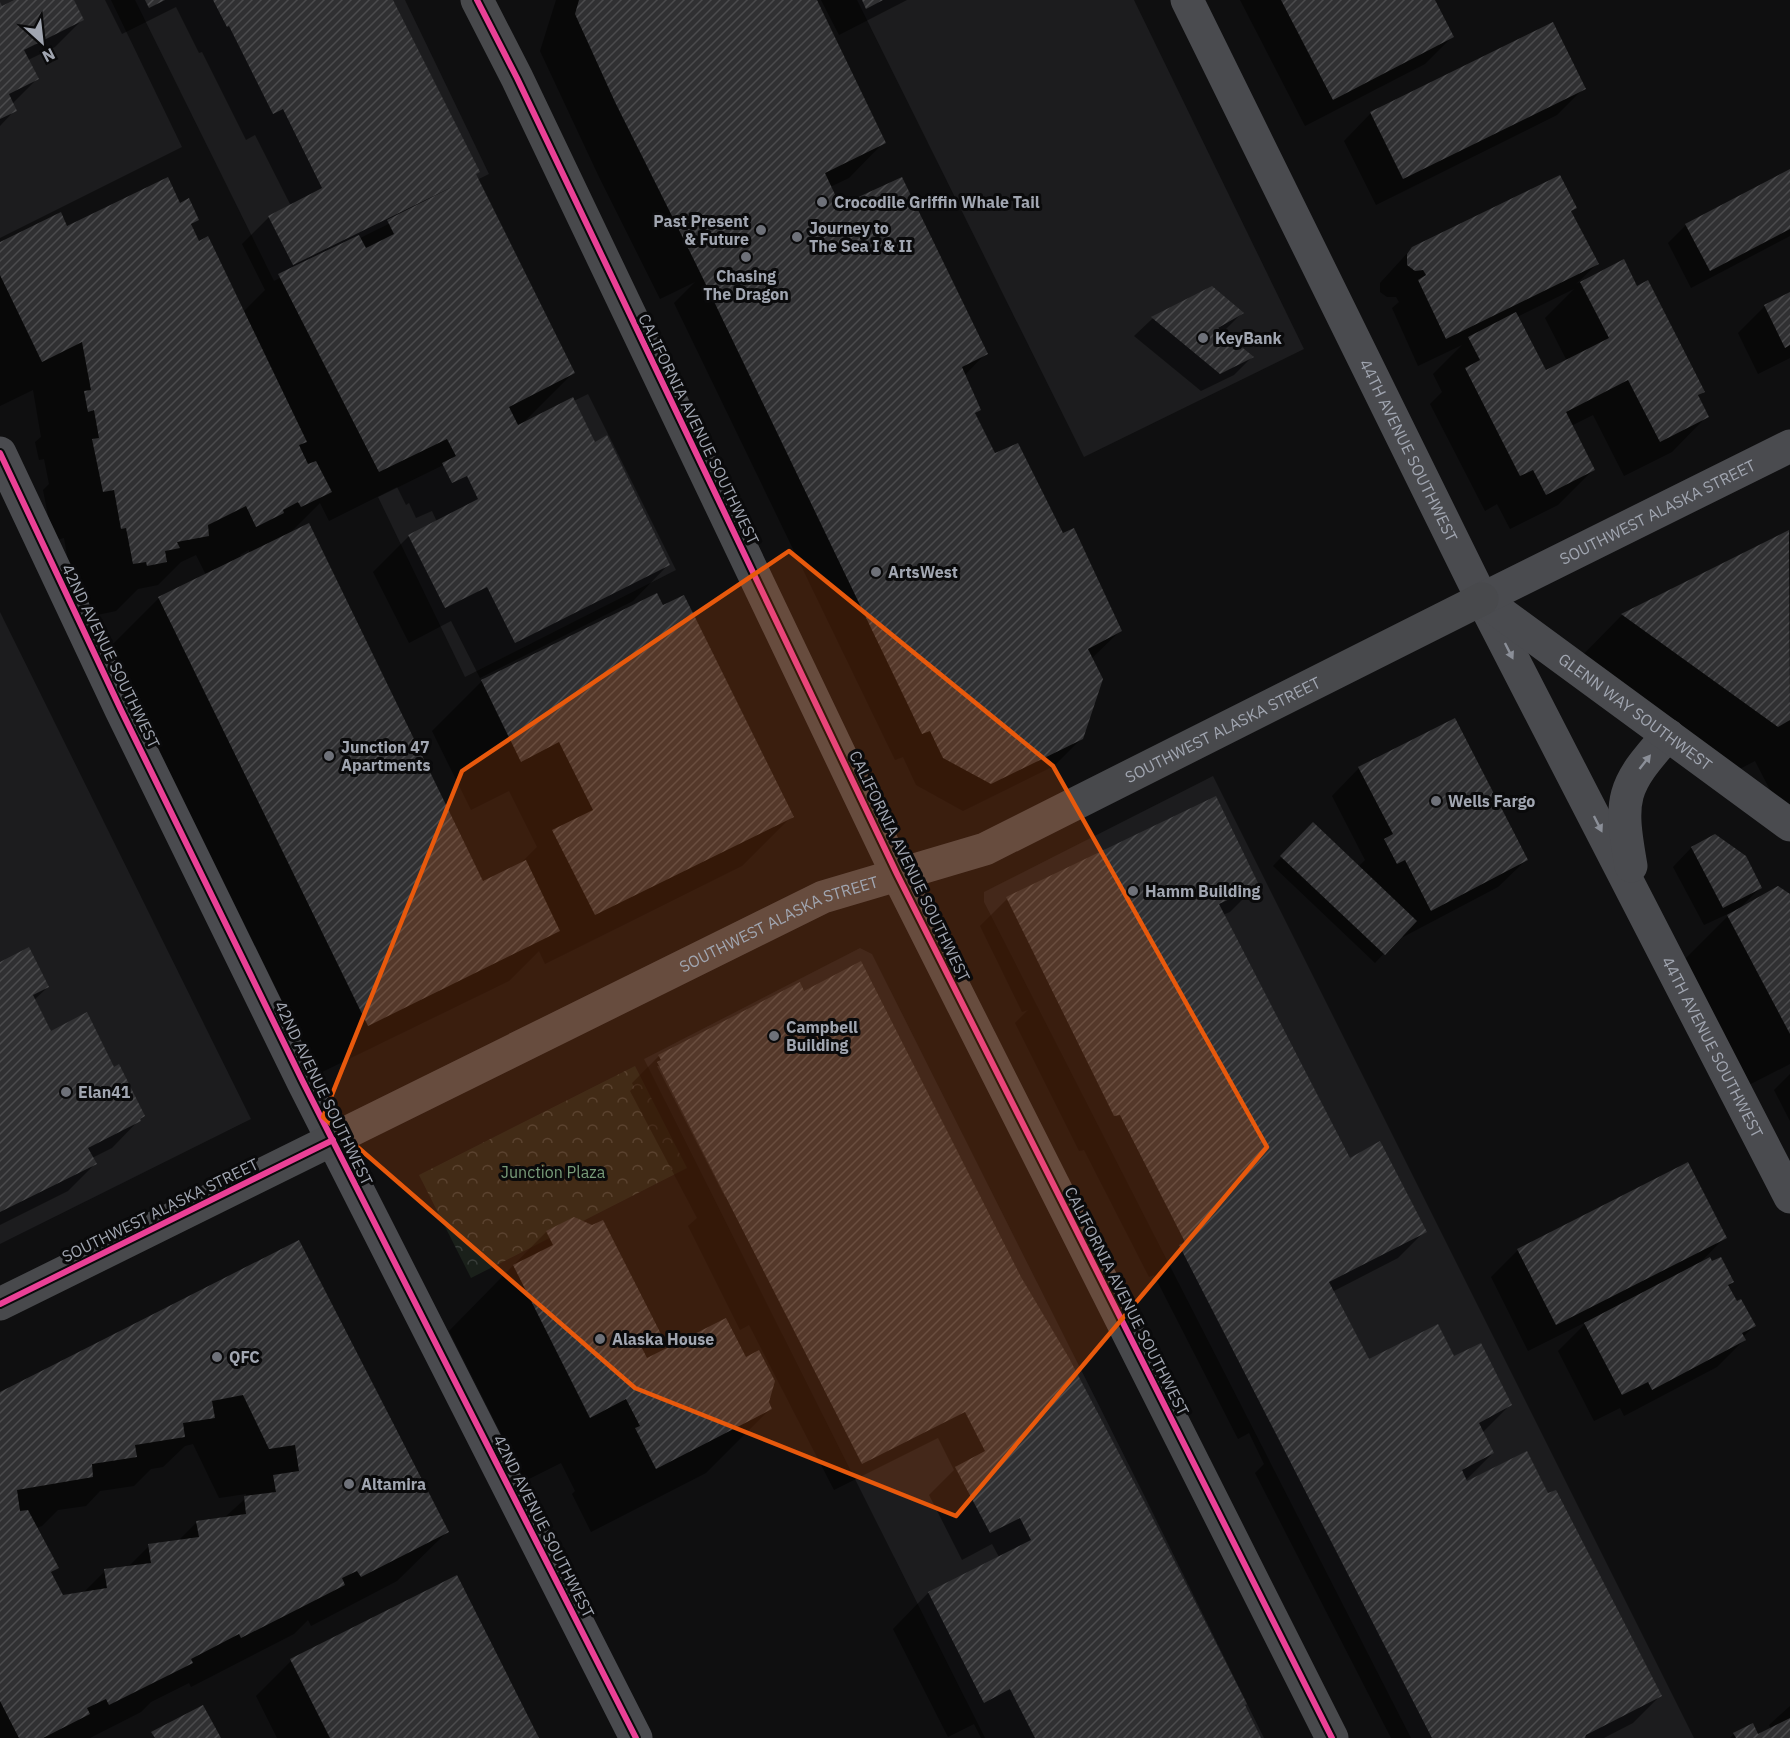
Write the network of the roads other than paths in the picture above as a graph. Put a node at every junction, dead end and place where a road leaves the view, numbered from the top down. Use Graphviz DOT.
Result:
graph roads {
  1 [pos="477,0"];
  2 [pos="1187,0"];
  3 [pos="1790,446"];
  4 [pos="0,453"];
  5 [pos="1482,599"];
  6 [pos="1668,735"];
  7 [pos="1790,825"];
  8 [pos="897,874"];
  9 [pos="1636,898"];
  10 [pos="333,1140"];
  11 [pos="1790,1197"];
  12 [pos="0,1304"];
  13 [pos="636,1738"];
  14 [pos="1332,1738"];
  1 -- 8 [label="main road, CALIFORNIA AVENUE SOUTHWEST"];
  2 -- 5 [label="street, 44TH AVENUE SOUTHWEST"];
  3 -- 5 [label="street, SOUTHWEST ALASKA STREET"];
  4 -- 10 [label="street, 42ND AVENUE SOUTHWEST"];
  5 -- 6 [label="street, GLENN WAY SOUTHWEST"];
  5 -- 8 [label="main road, SOUTHWEST ALASKA STREET"];
  5 -- 9 [label="street, 44TH AVENUE SOUTHWEST, one-way"];
  6 -- 7 [label="street, GLENN WAY SOUTHWEST"];
  9 -- 6 [label="street, 44TH AVENUE SOUTHWEST, one-way"];
  8 -- 10 [label="main road, SOUTHWEST ALASKA STREET"];
  8 -- 14 [label="main road, CALIFORNIA AVENUE SOUTHWEST"];
  9 -- 11 [label="street, 44TH AVENUE SOUTHWEST"];
  10 -- 12 [label="main road, SOUTHWEST ALASKA STREET"];
  10 -- 13 [label="street, 42ND AVENUE SOUTHWEST"];
}
